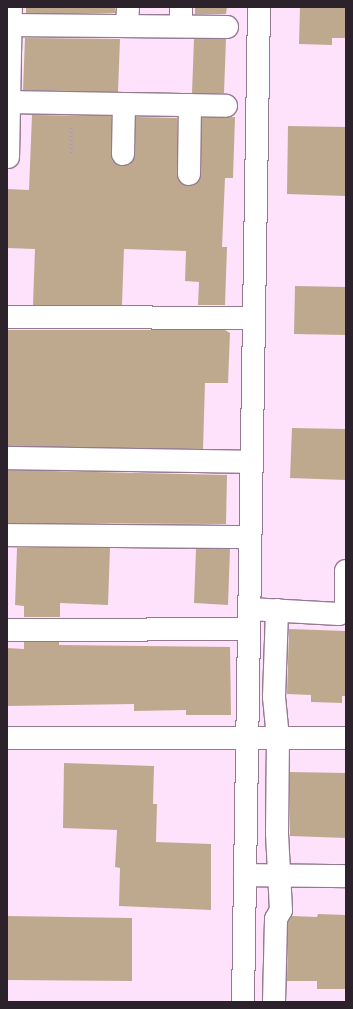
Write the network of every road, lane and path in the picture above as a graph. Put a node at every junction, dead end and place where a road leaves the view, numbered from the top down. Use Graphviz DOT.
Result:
graph roads {
  1 [pos="259,7"];
  2 [pos="127,17"];
  3 [pos="181,17"];
  4 [pos="10,19"];
  5 [pos="227,27"];
  6 [pos="8,102"];
  7 [pos="124,104"];
  8 [pos="190,105"];
  9 [pos="226,106"];
  10 [pos="123,154"];
  11 [pos="8,157"];
  12 [pos="189,174"];
  13 [pos="7,317"];
  14 [pos="253,318"];
  15 [pos="7,458"];
  16 [pos="251,462"];
  17 [pos="7,535"];
  18 [pos="250,537"];
  19 [pos="346,570"];
  20 [pos="277,610"];
  21 [pos="248,620"];
  22 [pos="7,630"];
  23 [pos="7,738"];
  24 [pos="248,738"];
  25 [pos="278,738"];
  26 [pos="345,738"];
  27 [pos="245,875"];
  28 [pos="281,876"];
  29 [pos="344,876"];
  30 [pos="243,1002"];
  31 [pos="274,1002"];
  1 -- 14 [label="street"];
  2 -- 3 [label="street"];
  2 -- 4 [label="street"];
  3 -- 5 [label="street"];
  4 -- 6 [label="street"];
  6 -- 7 [label="street"];
  6 -- 11 [label="street"];
  7 -- 8 [label="street"];
  7 -- 10 [label="street"];
  8 -- 9 [label="street"];
  8 -- 12 [label="street"];
  13 -- 14 [label="street"];
  14 -- 16 [label="street"];
  15 -- 16 [label="street"];
  16 -- 18 [label="street"];
  17 -- 18 [label="street"];
  18 -- 21 [label="street"];
  19 -- 20 [label="street"];
  20 -- 21 [label="street"];
  20 -- 25 [label="street"];
  21 -- 22 [label="street"];
  21 -- 24 [label="street"];
  23 -- 24 [label="street"];
  24 -- 25 [label="street"];
  24 -- 27 [label="street"];
  25 -- 26 [label="street"];
  25 -- 28 [label="street"];
  27 -- 28 [label="street"];
  27 -- 30 [label="street"];
  28 -- 29 [label="street"];
  28 -- 31 [label="street"];
}
